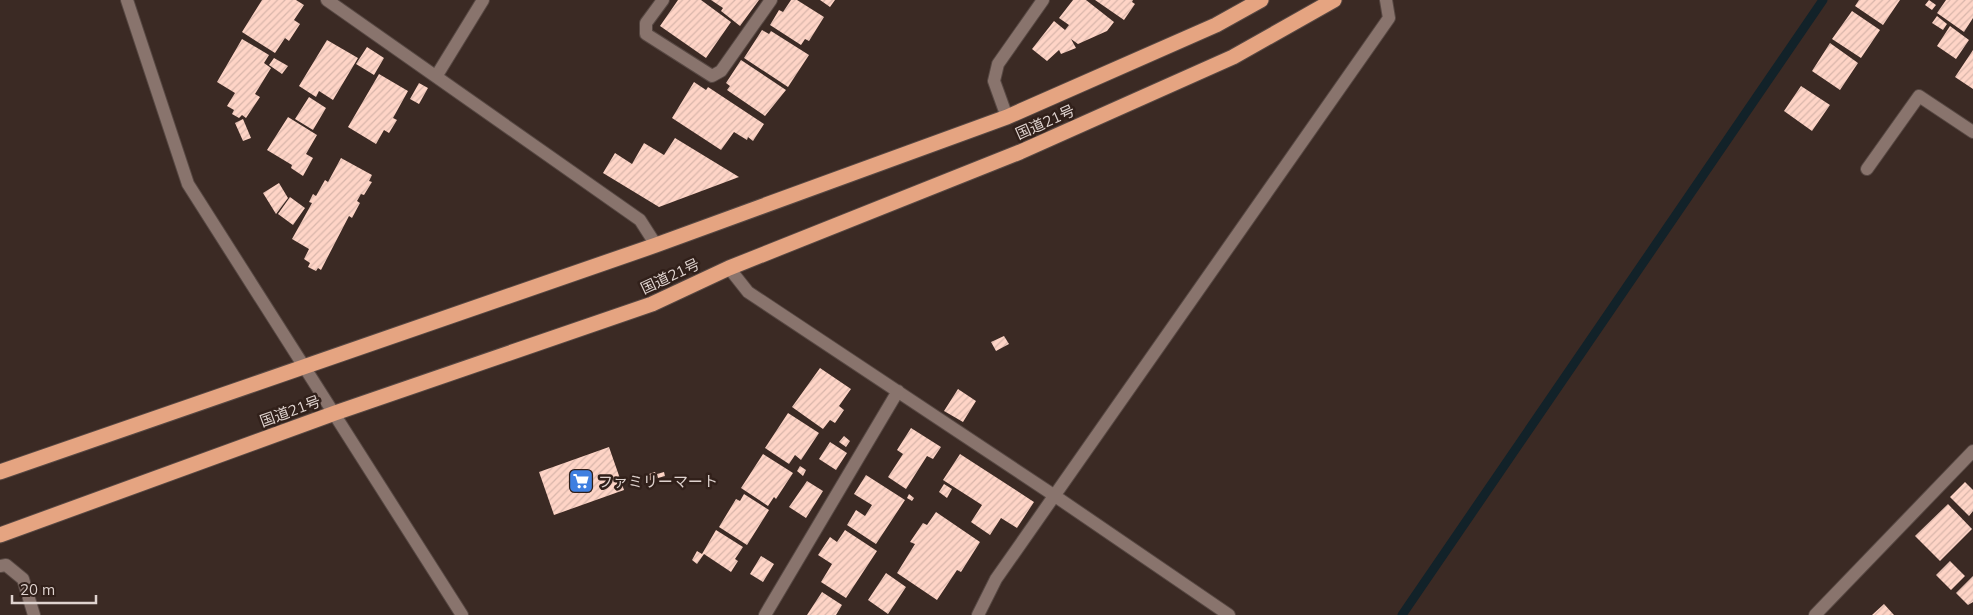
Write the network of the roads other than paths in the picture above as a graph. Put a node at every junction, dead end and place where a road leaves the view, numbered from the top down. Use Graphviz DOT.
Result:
graph roads {
  1 [pos="127,0"];
  2 [pos="483,0"];
  3 [pos="663,0"];
  4 [pos="772,0"];
  5 [pos="1044,0"];
  6 [pos="1261,0"];
  7 [pos="1334,0"];
  8 [pos="1386,0"];
  9 [pos="334,2"];
  10 [pos="437,75"];
  11 [pos="1007,117"];
  12 [pos="1973,132"];
  13 [pos="1867,169"];
  14 [pos="656,245"];
  15 [pos="729,268"];
  16 [pos="303,367"];
  17 [pos="898,391"];
  18 [pos="335,414"];
  19 [pos="1973,451"];
  20 [pos="0,472"];
  21 [pos="1056,496"];
  22 [pos="0,535"];
  23 [pos="0,566"];
  24 [pos="34,615"];
  25 [pos="462,615"];
  26 [pos="765,615"];
  27 [pos="978,615"];
  28 [pos="1229,615"];
  29 [pos="1815,615"];
  1 -- 16 [label="street"];
  2 -- 10 [label="street"];
  3 -- 4 [label="street"];
  5 -- 11 [label="street"];
  6 -- 11 [label="highway, 国道21号"];
  7 -- 15 [label="highway, 国道21号"];
  8 -- 21 [label="street"];
  9 -- 10 [label="street"];
  10 -- 14 [label="street"];
  11 -- 14 [label="highway, 国道21号"];
  12 -- 13 [label="street"];
  14 -- 16 [label="highway, 国道21号"];
  15 -- 17 [label="street"];
  15 -- 18 [label="highway, 国道21号"];
  16 -- 18 [label="street"];
  16 -- 20 [label="highway, 国道21号"];
  17 -- 21 [label="street"];
  17 -- 26 [label="street"];
  18 -- 22 [label="highway, 国道21号"];
  18 -- 25 [label="street"];
  19 -- 29 [label="street"];
  21 -- 27 [label="street"];
  21 -- 28 [label="street"];
  23 -- 24 [label="street"];
}
